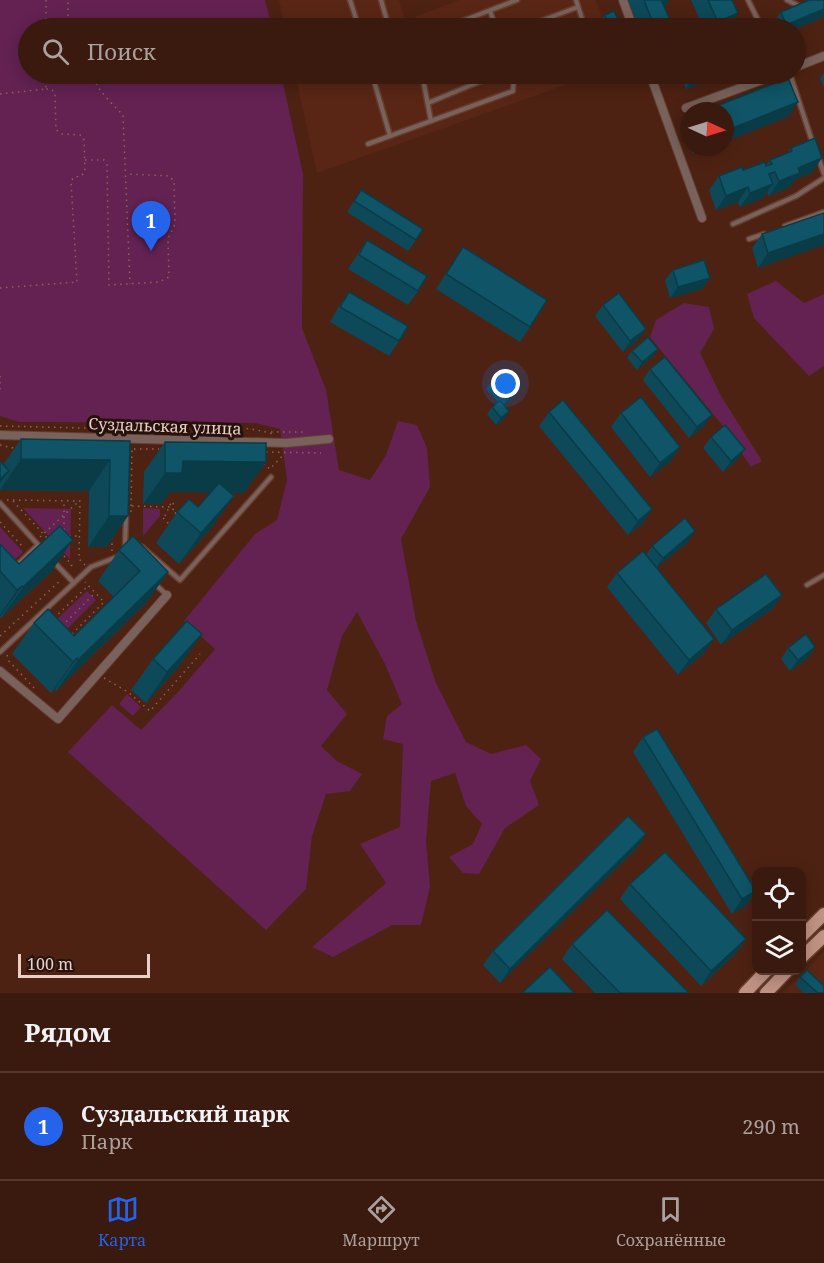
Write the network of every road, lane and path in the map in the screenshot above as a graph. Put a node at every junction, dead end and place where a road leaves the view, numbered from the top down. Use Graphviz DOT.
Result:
graph roads {
  1 [pos="45,0"];
  2 [pos="68,0"];
  3 [pos="350,0"];
  4 [pos="381,0"];
  5 [pos="517,0"];
  6 [pos="576,0"];
  7 [pos="623,0"];
  8 [pos="750,0"];
  9 [pos="787,0"];
  10 [pos="797,5"];
  11 [pos="578,7"];
  12 [pos="490,10"];
  13 [pos="46,18"];
  14 [pos="68,18"];
  15 [pos="355,18"];
  16 [pos="386,18"];
  17 [pos="470,18"];
  18 [pos="493,18"];
  19 [pos="549,18"];
  20 [pos="582,18"];
  21 [pos="629,18"];
  22 [pos="758,18"];
  23 [pos="824,56"];
  24 [pos="806,63"];
  25 [pos="46,84"];
  26 [pos="96,84"];
  27 [pos="375,84"];
  28 [pos="424,84"];
  29 [pos="475,84"];
  30 [pos="513,84"];
  31 [pos="654,84"];
  32 [pos="751,84"];
  33 [pos="793,84"];
  34 [pos="46,89"];
  35 [pos="0,94"];
  36 [pos="702,102"];
  37 [pos="428,103"];
  38 [pos="431,121"];
  39 [pos="390,136"];
  40 [pos="368,144"];
  41 [pos="85,160"];
  42 [pos="126,174"];
  43 [pos="824,176"];
  44 [pos="824,212"];
  45 [pos="702,218"];
  46 [pos="733,224"];
  47 [pos="781,228"];
  48 [pos="770,231"];
  49 [pos="749,239"];
  50 [pos="130,285"];
  51 [pos="0,288"];
  52 [pos="0,376"];
  53 [pos="0,394"];
  54 [pos="0,426"];
  55 [pos="208,431"];
  56 [pos="268,432"];
  57 [pos="0,435"];
  58 [pos="306,435"];
  59 [pos="127,438"];
  60 [pos="329,439"];
  61 [pos="0,445"];
  62 [pos="131,448"];
  63 [pos="166,450"];
  64 [pos="287,450"];
  65 [pos="25,452"];
  66 [pos="267,452"];
  67 [pos="285,453"];
  68 [pos="321,453"];
  69 [pos="259,470"];
  70 [pos="271,477"];
  71 [pos="5,500"];
  72 [pos="12,500"];
  73 [pos="64,501"];
  74 [pos="79,501"];
  75 [pos="0,503"];
  76 [pos="128,506"];
  77 [pos="169,507"];
  78 [pos="174,508"];
  79 [pos="177,514"];
  80 [pos="64,515"];
  81 [pos="131,518"];
  82 [pos="183,520"];
  83 [pos="0,522"];
  84 [pos="175,529"];
  85 [pos="44,534"];
  86 [pos="79,536"];
  87 [pos="112,538"];
  88 [pos="51,542"];
  89 [pos="37,543"];
  90 [pos="125,546"];
  91 [pos="131,546"];
  92 [pos="138,547"];
  93 [pos="58,550"];
  94 [pos="45,552"];
  95 [pos="29,554"];
  96 [pos="51,559"];
  97 [pos="79,559"];
  98 [pos="112,559"];
  99 [pos="11,570"];
  100 [pos="65,574"];
  101 [pos="824,575"];
  102 [pos="80,577"];
  103 [pos="150,580"];
  104 [pos="74,583"];
  105 [pos="807,585"];
  106 [pos="89,586"];
  107 [pos="96,593"];
  108 [pos="167,595"];
  109 [pos="50,622"];
  110 [pos="58,630"];
  111 [pos="0,636"];
  112 [pos="67,639"];
  113 [pos="8,651"];
  114 [pos="0,652"];
  115 [pos="200,654"];
  116 [pos="0,670"];
  117 [pos="97,674"];
  118 [pos="39,692"];
  119 [pos="824,914"];
  120 [pos="806,931"];
  121 [pos="824,936"];
  122 [pos="806,952"];
  123 [pos="762,975"];
  124 [pos="783,975"];
  125 [pos="745,993"];
  126 [pos="766,993"];
  1 -- 13 [label="path"];
  2 -- 14 [label="path"];
  3 -- 15 [label="lane"];
  4 -- 16 [label="lane"];
  5 -- 12 [label="lane"];
  6 -- 11 [label="lane"];
  7 -- 21 [label="street"];
  8 -- 22 [label="lane"];
  9 -- 10 [label="lane"];
  11 -- 19 [label="lane"];
  11 -- 20 [label="lane"];
  12 -- 17 [label="lane"];
  12 -- 18 [label="lane"];
  23 -- 24 [label="street"];
  25 -- 34 [label="path"];
  26 -- 42 [label="path"];
  27 -- 39 [label="lane"];
  28 -- 37 [label="lane"];
  29 -- 37 [label="lane"];
  30 -- 38 [label="lane"];
  31 -- 45 [label="street"];
  32 -- 36 [label="street"];
  33 -- 43 [label="lane"];
  34 -- 35 [label="path"];
  34 -- 41 [label="path"];
  37 -- 38 [label="lane"];
  38 -- 39 [label="lane"];
  39 -- 40 [label="lane"];
  41 -- 50 [label="path"];
  41 -- 51 [label="path"];
  42 -- 50 [label="path"];
  42 -- 50 [label="path"];
  43 -- 46 [label="lane"];
  44 -- 47 [label="lane"];
  48 -- 49 [label="lane"];
  52 -- 53 [label="path"];
  54 -- 55 [label="path"];
  56 -- 58 [label="path"];
  57 -- 59 [label="street, Суздальская улица"];
  59 -- 60 [label="street, Суздальская улица"];
  59 -- 62 [label="lane"];
  61 -- 65 [label="path"];
  62 -- 63 [label="path"];
  62 -- 76 [label="path"];
  64 -- 67 [label="path"];
  66 -- 67 [label="path"];
  67 -- 68 [label="path"];
  67 -- 69 [label="path"];
  70 -- 92 [label="lane"];
  71 -- 72 [label="path"];
  72 -- 73 [label="path"];
  72 -- 85 [label="path"];
  73 -- 74 [label="path"];
  73 -- 80 [label="path"];
  74 -- 80 [label="path"];
  74 -- 86 [label="path"];
  75 -- 89 [label="lane"];
  76 -- 77 [label="path"];
  76 -- 81 [label="path"];
  76 -- 90 [label="lane"];
  77 -- 78 [label="path"];
  77 -- 78 [label="path"];
  77 -- 84 [label="path"];
  78 -- 79 [label="path"];
  78 -- 79 [label="path"];
  79 -- 82 [label="path"];
  80 -- 85 [label="path"];
  80 -- 86 [label="path"];
  83 -- 95 [label="path"];
  85 -- 88 [label="path"];
  85 -- 89 [label="path"];
  86 -- 97 [label="path"];
  87 -- 98 [label="path"];
  89 -- 94 [label="lane"];
  89 -- 95 [label="lane"];
  90 -- 91 [label="lane"];
  90 -- 98 [label="lane"];
  93 -- 100 [label="path"];
  95 -- 99 [label="lane"];
  96 -- 100 [label="lane"];
  98 -- 102 [label="lane"];
  100 -- 104 [label="lane"];
  100 -- 111 [label="path"];
  101 -- 105 [label="lane"];
  102 -- 104 [label="lane"];
  102 -- 106 [label="path"];
  103 -- 108 [label="lane"];
  104 -- 114 [label="lane"];
  106 -- 107 [label="path"];
  106 -- 109 [label="path"];
  107 -- 110 [label="path"];
  107 -- 112 [label="path"];
  108 -- 117 [label="street"];
  113 -- 118 [label="path"];
  115 -- 117 [label="path"];
  116 -- 117 [label="street"];
  119 -- 120 [label="main road"];
  121 -- 122 [label="main road"];
  123 -- 125 [label="main road"];
  124 -- 126 [label="main road"];
}
